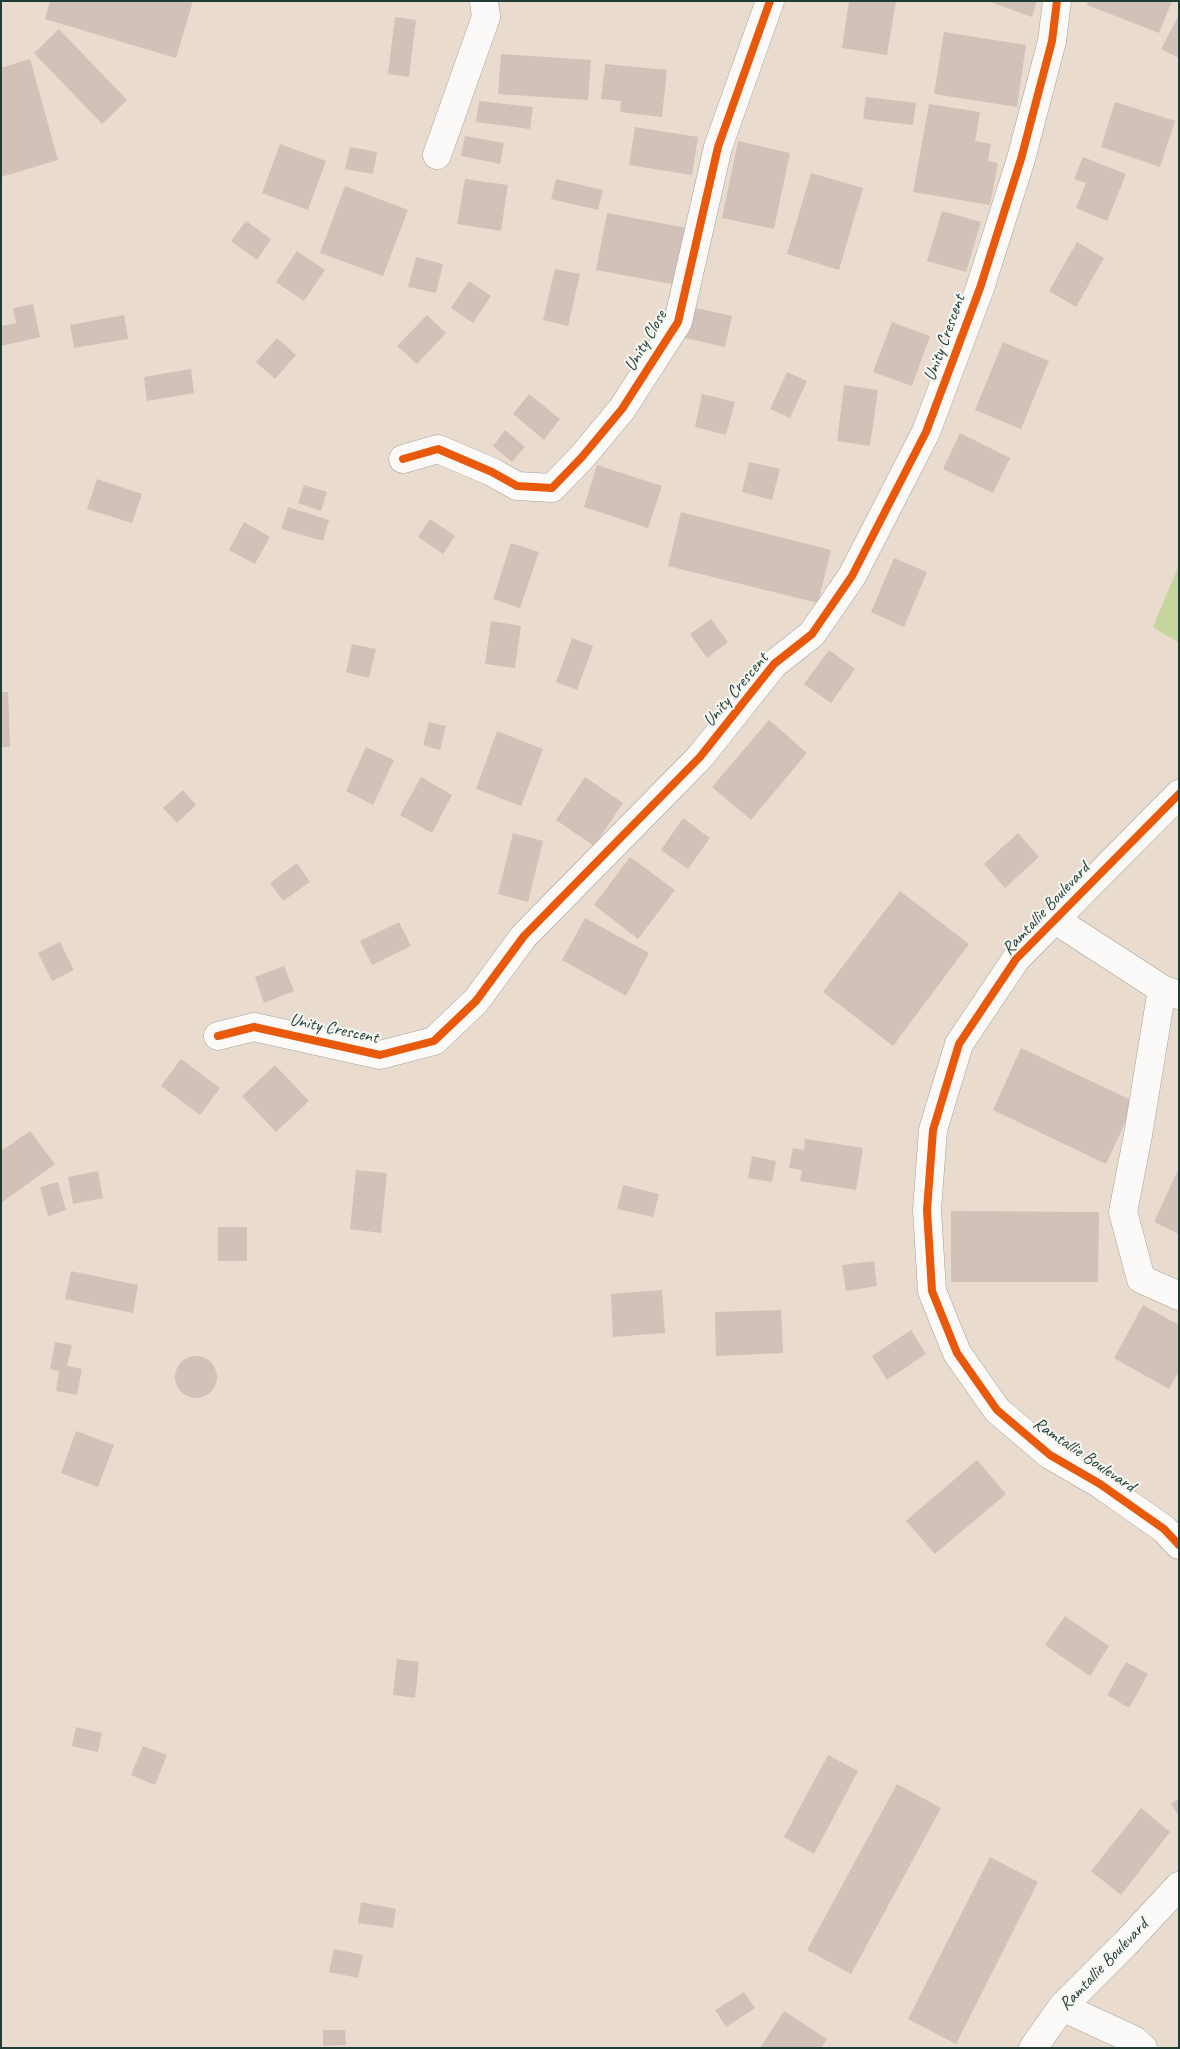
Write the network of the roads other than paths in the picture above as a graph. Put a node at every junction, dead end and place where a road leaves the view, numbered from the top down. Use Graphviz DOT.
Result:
graph roads {
  1 [pos="484,1"];
  2 [pos="770,1"];
  3 [pos="1057,1"];
  4 [pos="437,155"];
  5 [pos="403,460"];
  6 [pos="1179,794"];
  7 [pos="1054,919"];
  8 [pos="1170,992"];
  9 [pos="218,1036"];
  10 [pos="1179,1296"];
  11 [pos="1179,1545"];
  12 [pos="1179,1886"];
  13 [pos="1062,2007"];
  14 [pos="1033,2048"];
  15 [pos="1143,2048"];
  1 -- 4 [label="street"];
  2 -- 5 [label="street, Unity Close"];
  3 -- 9 [label="street, Unity Crescent"];
  6 -- 7 [label="street, Ramtallie Boulevard"];
  7 -- 8 [label="street"];
  7 -- 11 [label="street, Ramtallie Boulevard"];
  8 -- 10 [label="street"];
  12 -- 13 [label="street, Ramtallie Boulevard"];
  13 -- 14 [label="street, Ramtallie Boulevard"];
  13 -- 15 [label="street"];
}
